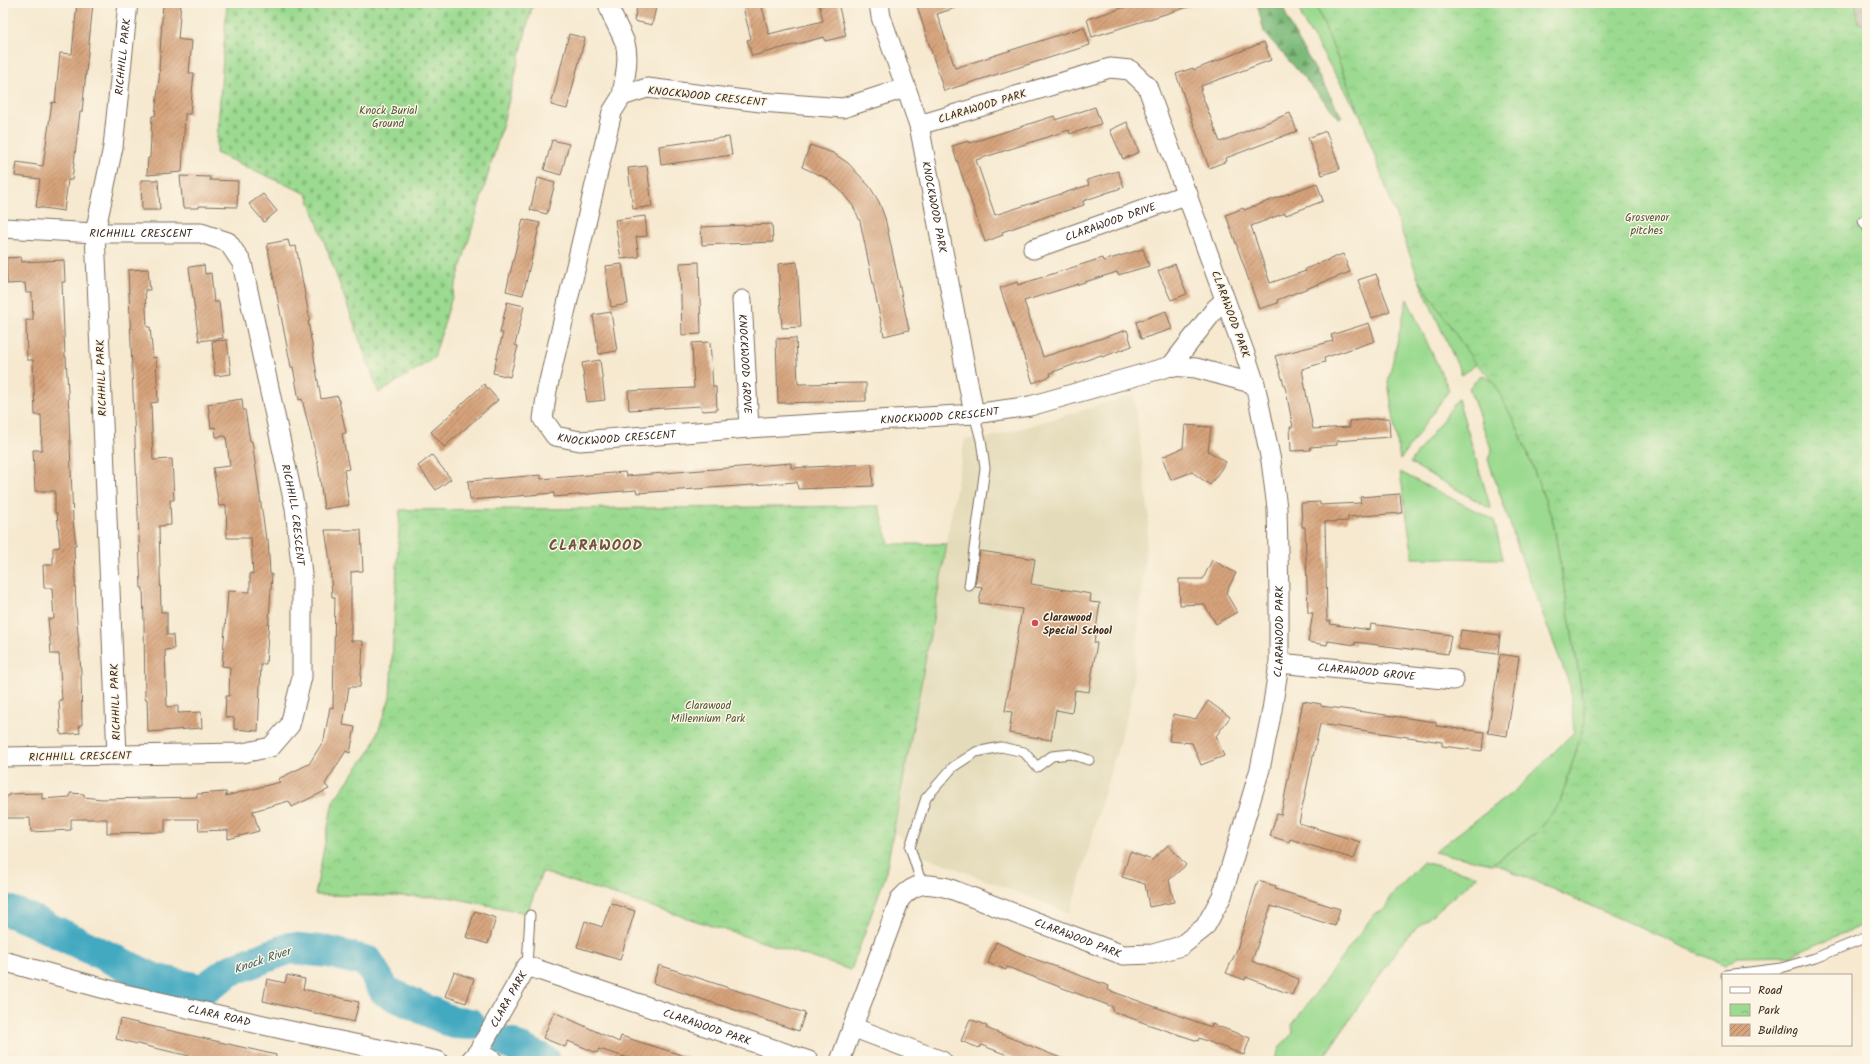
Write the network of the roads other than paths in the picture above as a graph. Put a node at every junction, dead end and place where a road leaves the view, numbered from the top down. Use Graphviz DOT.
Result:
graph roads {
  1 [pos="128,3"];
  2 [pos="608,3"];
  3 [pos="879,3"];
  4 [pos="905,88"];
  5 [pos="622,96"];
  6 [pos="919,125"];
  7 [pos="1188,194"];
  8 [pos="3,228"];
  9 [pos="95,232"];
  10 [pos="1033,249"];
  11 [pos="742,300"];
  12 [pos="1225,300"];
  13 [pos="1171,366"];
  14 [pos="1255,384"];
  15 [pos="974,414"];
  16 [pos="750,428"];
  17 [pos="969,586"];
  18 [pos="1279,662"];
  19 [pos="1454,680"];
  20 [pos="117,755"];
  21 [pos="3,757"];
  22 [pos="1089,760"];
  23 [pos="922,885"];
  24 [pos="530,915"];
  25 [pos="1867,937"];
  26 [pos="3,961"];
  27 [pos="527,966"];
  28 [pos="1738,974"];
  29 [pos="628,1000"];
  30 [pos="852,1027"];
  31 [pos="480,1058"];
  32 [pos="438,1061"];
  33 [pos="809,1061"];
  34 [pos="840,1061"];
  35 [pos="942,1061"];
  1 -- 9 [label="street, RICHHILL PARK"];
  2 -- 5 [label="street"];
  3 -- 4 [label="street, KNOCKWOOD PARK"];
  4 -- 5 [label="street, KNOCKWOOD CRESCENT"];
  4 -- 6 [label="street, KNOCKWOOD PARK"];
  5 -- 16 [label="street, KNOCKWOOD CRESCENT"];
  6 -- 7 [label="street, CLARAWOOD PARK"];
  6 -- 15 [label="street, KNOCKWOOD PARK"];
  7 -- 10 [label="street, CLARAWOOD DRIVE"];
  7 -- 12 [label="street, CLARAWOOD PARK"];
  8 -- 9 [label="street, RICHHILL CRESCENT"];
  9 -- 20 [label="street, RICHHILL PARK"];
  9 -- 20 [label="street, RICHHILL CRESCENT"];
  11 -- 16 [label="street, KNOCKWOOD GROVE"];
  12 -- 13 [label="street"];
  12 -- 14 [label="street, CLARAWOOD PARK"];
  13 -- 14 [label="street, KNOCKWOOD CRESCENT"];
  13 -- 15 [label="street, KNOCKWOOD CRESCENT"];
  14 -- 18 [label="street, CLARAWOOD PARK"];
  15 -- 16 [label="street, KNOCKWOOD CRESCENT"];
  15 -- 17 [label="lane"];
  18 -- 19 [label="street, CLARAWOOD GROVE"];
  18 -- 23 [label="street, CLARAWOOD PARK"];
  20 -- 21 [label="street, RICHHILL CRESCENT"];
  22 -- 23 [label="lane"];
  23 -- 30 [label="street, CLARAWOOD PARK"];
  24 -- 27 [label="lane"];
  25 -- 28 [label="lane"];
  26 -- 32 [label="street, CLARA ROAD"];
  27 -- 29 [label="street, CLARA PARK"];
  27 -- 31 [label="street, CLARA PARK"];
  29 -- 33 [label="street, CLARAWOOD PARK"];
  30 -- 34 [label="street, CLARAWOOD PARK"];
  30 -- 35 [label="street"];
}
